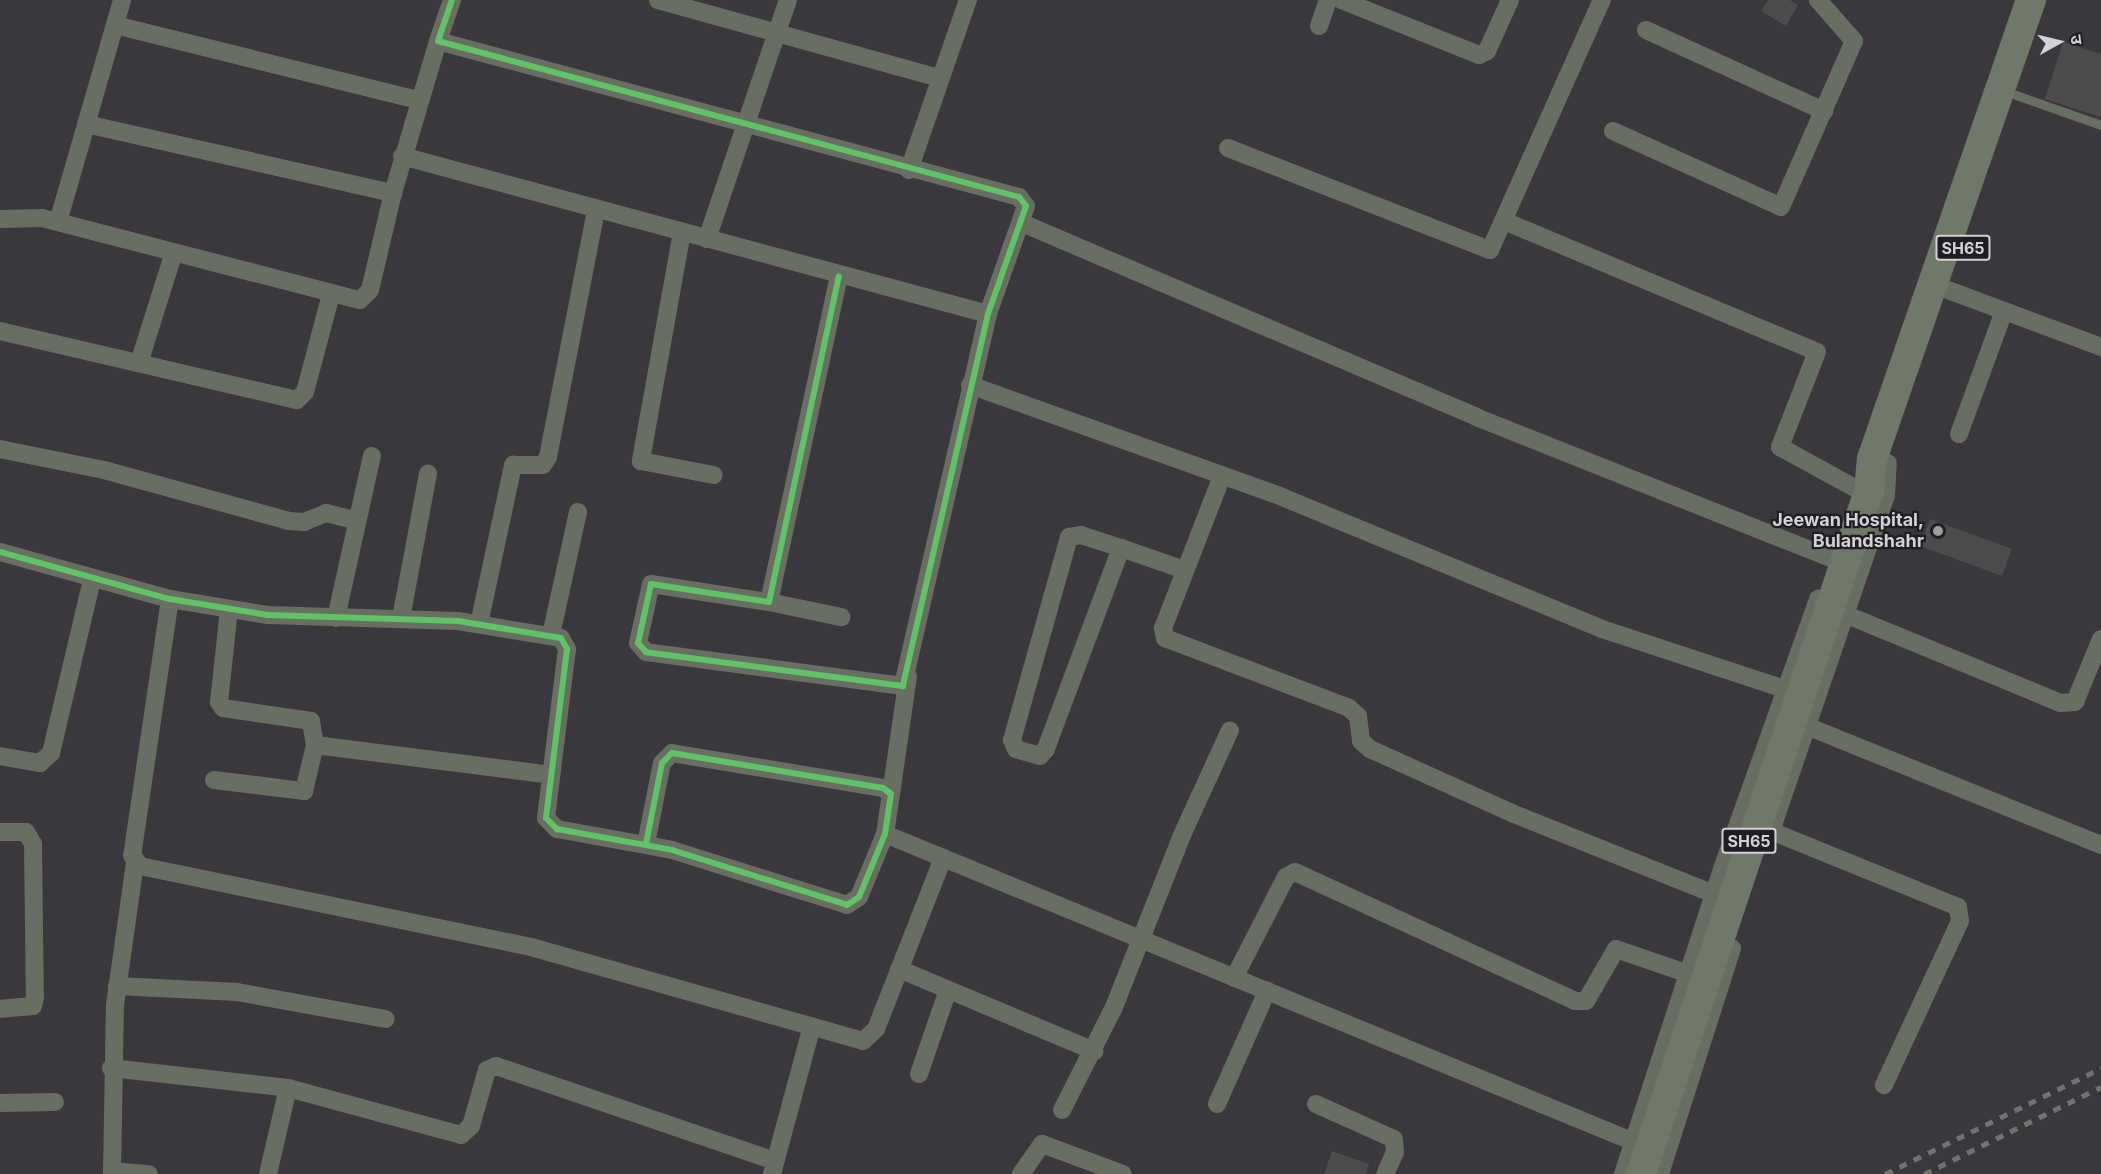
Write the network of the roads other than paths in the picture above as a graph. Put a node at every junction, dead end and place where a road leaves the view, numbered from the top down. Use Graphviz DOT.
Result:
graph roads {
  1 [pos="451,0"];
  2 [pos="658,0"];
  3 [pos="788,0"];
  4 [pos="968,0"];
  5 [pos="1328,0"];
  6 [pos="1341,0"];
  7 [pos="1510,0"];
  8 [pos="1602,0"];
  9 [pos="1818,0"];
  10 [pos="2031,0"];
  11 [pos="2049,0"];
  12 [pos="116,2"];
  13 [pos="115,25"];
  14 [pos="1319,26"];
  15 [pos="1646,30"];
  16 [pos="778,32"];
  17 [pos="438,41"];
  18 [pos="940,78"];
  19 [pos="2016,95"];
  20 [pos="419,100"];
  21 [pos="1824,111"];
  22 [pos="86,124"];
  23 [pos="2101,124"];
  24 [pos="746,127"];
  25 [pos="1613,131"];
  26 [pos="1228,148"];
  27 [pos="402,156"];
  28 [pos="909,170"];
  29 [pos="393,193"];
  30 [pos="596,209"];
  31 [pos="0,219"];
  32 [pos="1504,221"];
  33 [pos="58,222"];
  34 [pos="1022,223"];
  35 [pos="682,232"];
  36 [pos="708,239"];
  37 [pos="174,252"];
  38 [pos="839,276"];
  39 [pos="1948,290"];
  40 [pos="331,294"];
  41 [pos="2004,311"];
  42 [pos="988,314"];
  43 [pos="0,331"];
  44 [pos="2101,347"];
  45 [pos="139,363"];
  46 [pos="970,385"];
  47 [pos="1959,434"];
  48 [pos="0,449"];
  49 [pos="372,456"];
  50 [pos="1880,461"];
  51 [pos="428,474"];
  52 [pos="714,475"];
  53 [pos="1222,476"];
  54 [pos="1862,489"];
  55 [pos="578,512"];
  56 [pos="357,521"];
  57 [pos="1121,548"];
  58 [pos="1,557"];
  59 [pos="1831,558"];
  60 [pos="1185,570"];
  61 [pos="92,580"];
  62 [pos="170,599"];
  63 [pos="769,602"];
  64 [pos="229,609"];
  65 [pos="1847,615"];
  66 [pos="841,617"];
  67 [pos="336,618"];
  68 [pos="401,618"];
  69 [pos="479,624"];
  70 [pos="551,635"];
  71 [pos="2101,639"];
  72 [pos="908,674"];
  73 [pos="1785,689"];
  74 [pos="1809,727"];
  75 [pos="1230,730"];
  76 [pos="315,745"];
  77 [pos="0,756"];
  78 [pos="551,775"];
  79 [pos="214,780"];
  80 [pos="891,794"];
  81 [pos="1771,831"];
  82 [pos="0,832"];
  83 [pos="885,834"];
  84 [pos="646,844"];
  85 [pos="2101,845"];
  86 [pos="943,858"];
  87 [pos="135,863"];
  88 [pos="1714,894"];
  89 [pos="1140,941"];
  90 [pos="899,969"];
  91 [pos="1689,974"];
  92 [pos="1234,978"];
  93 [pos="117,987"];
  94 [pos="948,990"];
  95 [pos="1267,991"];
  96 [pos="0,1009"];
  97 [pos="386,1019"];
  98 [pos="812,1026"];
  99 [pos="1094,1051"];
  100 [pos="111,1068"];
  101 [pos="920,1074"];
  102 [pos="1884,1085"];
  103 [pos="288,1088"];
  104 [pos="55,1102"];
  105 [pos="0,1103"];
  106 [pos="1217,1104"];
  107 [pos="1316,1104"];
  108 [pos="1062,1110"];
  109 [pos="1634,1142"];
  110 [pos="773,1167"];
  111 [pos="112,1173"];
  112 [pos="149,1174"];
  113 [pos="268,1174"];
  114 [pos="1021,1174"];
  115 [pos="1123,1174"];
  116 [pos="1385,1174"];
  117 [pos="1623,1174"];
  118 [pos="1641,1174"];
  119 [pos="1660,1174"];
  1 -- 17 [label="street"];
  2 -- 16 [label="street"];
  3 -- 16 [label="street"];
  4 -- 18 [label="street"];
  5 -- 14 [label="street"];
  6 -- 7 [label="street"];
  8 -- 32 [label="street"];
  9 -- 21 [label="street"];
  10 -- 50 [label="main road, SH65"];
  11 -- 19 [label="main road, SH65"];
  12 -- 13 [label="street"];
  13 -- 20 [label="street"];
  13 -- 22 [label="street"];
  15 -- 21 [label="street"];
  16 -- 18 [label="street"];
  16 -- 24 [label="street"];
  17 -- 20 [label="street"];
  17 -- 24 [label="street"];
  18 -- 28 [label="street"];
  19 -- 23 [label="lane"];
  19 -- 39 [label="main road, SH65"];
  20 -- 27 [label="street"];
  21 -- 25 [label="street"];
  22 -- 29 [label="street"];
  22 -- 33 [label="street"];
  24 -- 28 [label="street"];
  24 -- 36 [label="street"];
  26 -- 32 [label="street"];
  27 -- 29 [label="street"];
  27 -- 30 [label="street"];
  28 -- 34 [label="street"];
  29 -- 40 [label="street"];
  30 -- 35 [label="street"];
  30 -- 69 [label="street"];
  31 -- 33 [label="street"];
  32 -- 54 [label="street"];
  33 -- 37 [label="street"];
  34 -- 42 [label="street"];
  34 -- 59 [label="street"];
  35 -- 36 [label="street"];
  35 -- 52 [label="street"];
  36 -- 38 [label="street"];
  37 -- 40 [label="street"];
  37 -- 45 [label="street"];
  38 -- 42 [label="street"];
  38 -- 63 [label="street"];
  39 -- 41 [label="street"];
  39 -- 50 [label="main road, SH65"];
  40 -- 45 [label="street"];
  41 -- 44 [label="street"];
  41 -- 47 [label="street"];
  42 -- 46 [label="street"];
  43 -- 45 [label="street"];
  46 -- 53 [label="street"];
  46 -- 72 [label="street"];
  48 -- 56 [label="street"];
  49 -- 56 [label="street"];
  50 -- 54 [label="main road, SH65"];
  50 -- 65 [label="street"];
  51 -- 68 [label="street"];
  53 -- 60 [label="street"];
  53 -- 73 [label="street"];
  54 -- 59 [label="street"];
  54 -- 118 [label="main road, SH65"];
  55 -- 70 [label="street"];
  56 -- 67 [label="street"];
  57 -- 57 [label="street"];
  57 -- 60 [label="street"];
  58 -- 61 [label="street"];
  59 -- 73 [label="street"];
  60 -- 88 [label="street"];
  61 -- 62 [label="street"];
  61 -- 77 [label="street"];
  62 -- 64 [label="street"];
  62 -- 87 [label="street"];
  63 -- 66 [label="street"];
  63 -- 72 [label="street"];
  64 -- 67 [label="street"];
  64 -- 76 [label="street"];
  65 -- 71 [label="street"];
  65 -- 74 [label="street"];
  67 -- 68 [label="street"];
  68 -- 69 [label="street"];
  69 -- 70 [label="street"];
  70 -- 78 [label="street"];
  72 -- 80 [label="street"];
  73 -- 88 [label="street"];
  74 -- 81 [label="street"];
  74 -- 85 [label="street"];
  75 -- 89 [label="street"];
  76 -- 78 [label="street"];
  76 -- 79 [label="street"];
  78 -- 84 [label="street"];
  80 -- 83 [label="street"];
  80 -- 84 [label="street"];
  81 -- 102 [label="street"];
  81 -- 119 [label="street"];
  82 -- 96 [label="street"];
  83 -- 84 [label="street"];
  83 -- 86 [label="street"];
  86 -- 89 [label="street"];
  86 -- 90 [label="street"];
  87 -- 93 [label="street"];
  87 -- 98 [label="street"];
  88 -- 91 [label="street"];
  89 -- 92 [label="street"];
  89 -- 99 [label="street"];
  90 -- 94 [label="street"];
  90 -- 98 [label="street"];
  91 -- 92 [label="street"];
  91 -- 109 [label="street"];
  92 -- 95 [label="street"];
  93 -- 97 [label="street"];
  93 -- 100 [label="street"];
  94 -- 99 [label="street"];
  94 -- 101 [label="street"];
  95 -- 106 [label="street"];
  95 -- 109 [label="street"];
  98 -- 110 [label="street"];
  99 -- 108 [label="street"];
  100 -- 103 [label="street"];
  100 -- 111 [label="street"];
  103 -- 110 [label="street"];
  103 -- 113 [label="street"];
  104 -- 105 [label="street"];
  107 -- 116 [label="street"];
  109 -- 117 [label="street"];
  111 -- 112 [label="street"];
  114 -- 115 [label="street"];
}
